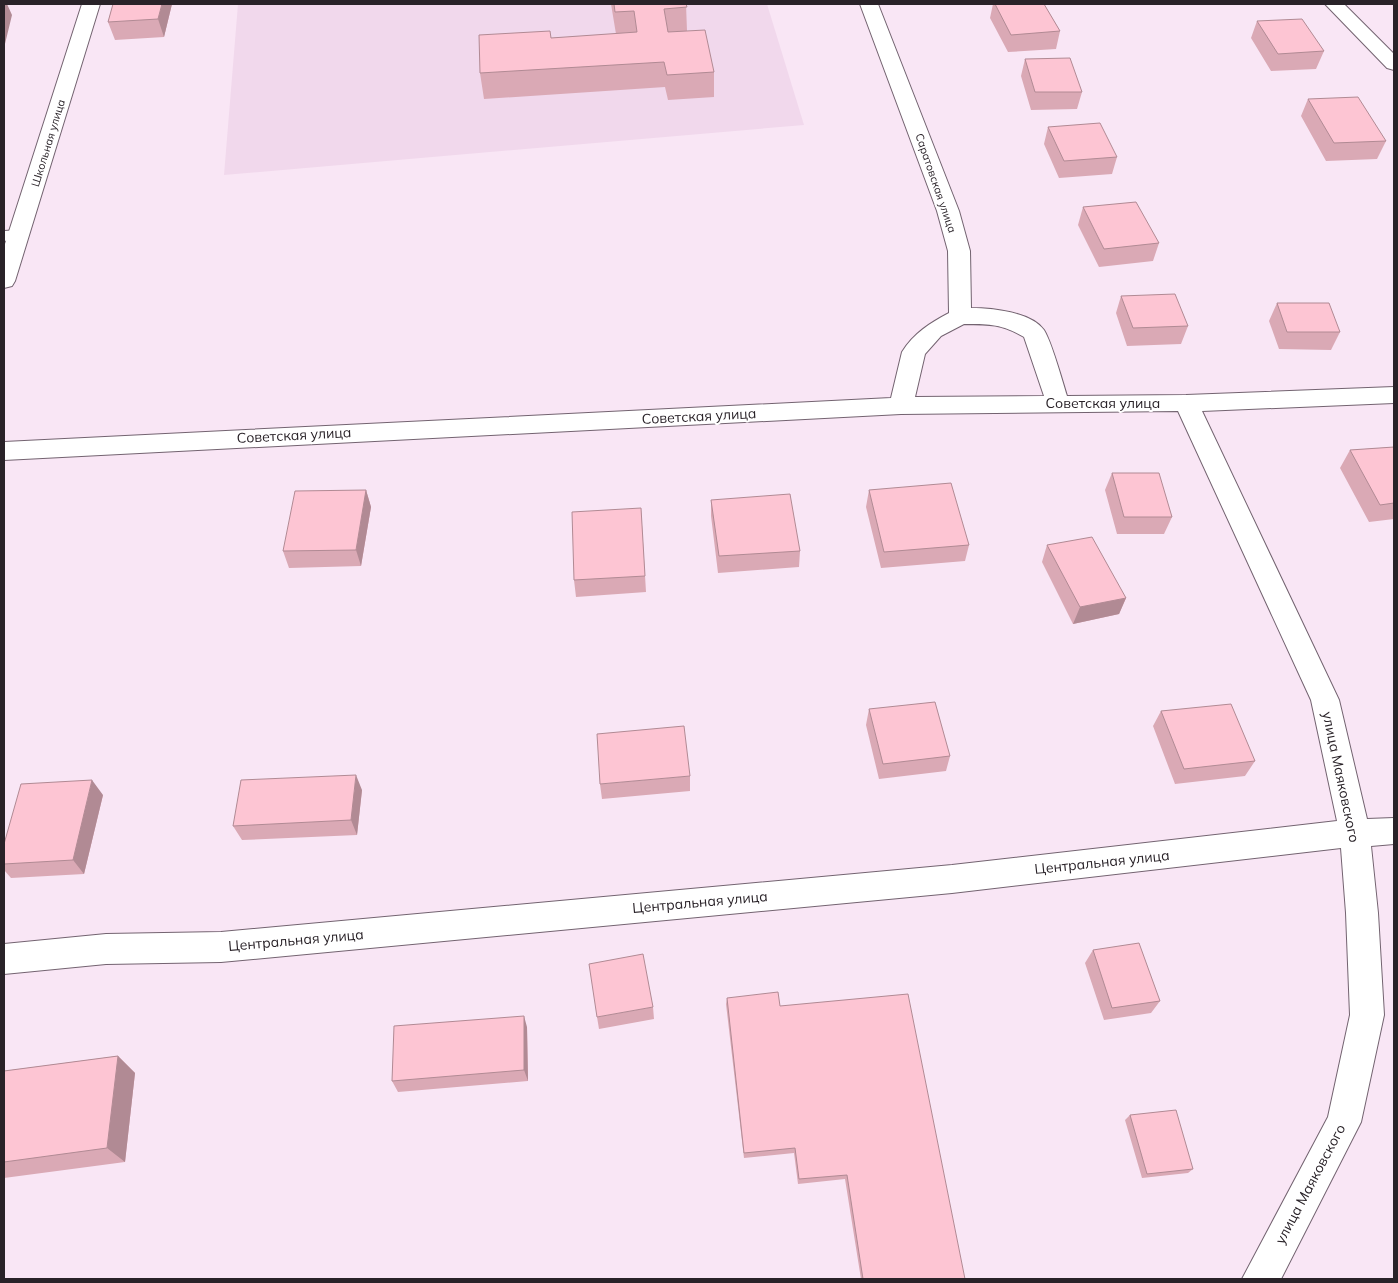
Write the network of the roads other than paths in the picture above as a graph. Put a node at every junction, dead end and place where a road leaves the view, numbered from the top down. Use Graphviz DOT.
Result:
graph roads {
  1 [pos="92,4"];
  2 [pos="869,4"];
  3 [pos="1334,4"];
  4 [pos="1394,38"];
  5 [pos="1370,40"];
  6 [pos="1394,64"];
  7 [pos="11,236"];
  8 [pos="4,281"];
  9 [pos="960,316"];
  10 [pos="1394,395"];
  11 [pos="1058,403"];
  12 [pos="1186,403"];
  13 [pos="901,406"];
  14 [pos="4,451"];
  15 [pos="1394,831"];
  16 [pos="1355,833"];
  17 [pos="4,959"];
  18 [pos="1261,1279"];
  1 -- 7 [label="street, Школьная улица"];
  2 -- 9 [label="street, Саратовская улица"];
  3 -- 5 [label="street"];
  4 -- 5 [label="street"];
  5 -- 6 [label="street"];
  7 -- 8 [label="street, Школьная улица"];
  9 -- 11 [label="street"];
  9 -- 13 [label="street"];
  10 -- 12 [label="street, Советская улица"];
  11 -- 12 [label="street, Советская улица"];
  11 -- 13 [label="street, Советская улица"];
  12 -- 16 [label="street, улица Маяковского"];
  13 -- 14 [label="street, Советская улица"];
  15 -- 16 [label="street, Центральная улица"];
  16 -- 17 [label="street, Центральная улица"];
  16 -- 18 [label="street, улица Маяковского"];
}
